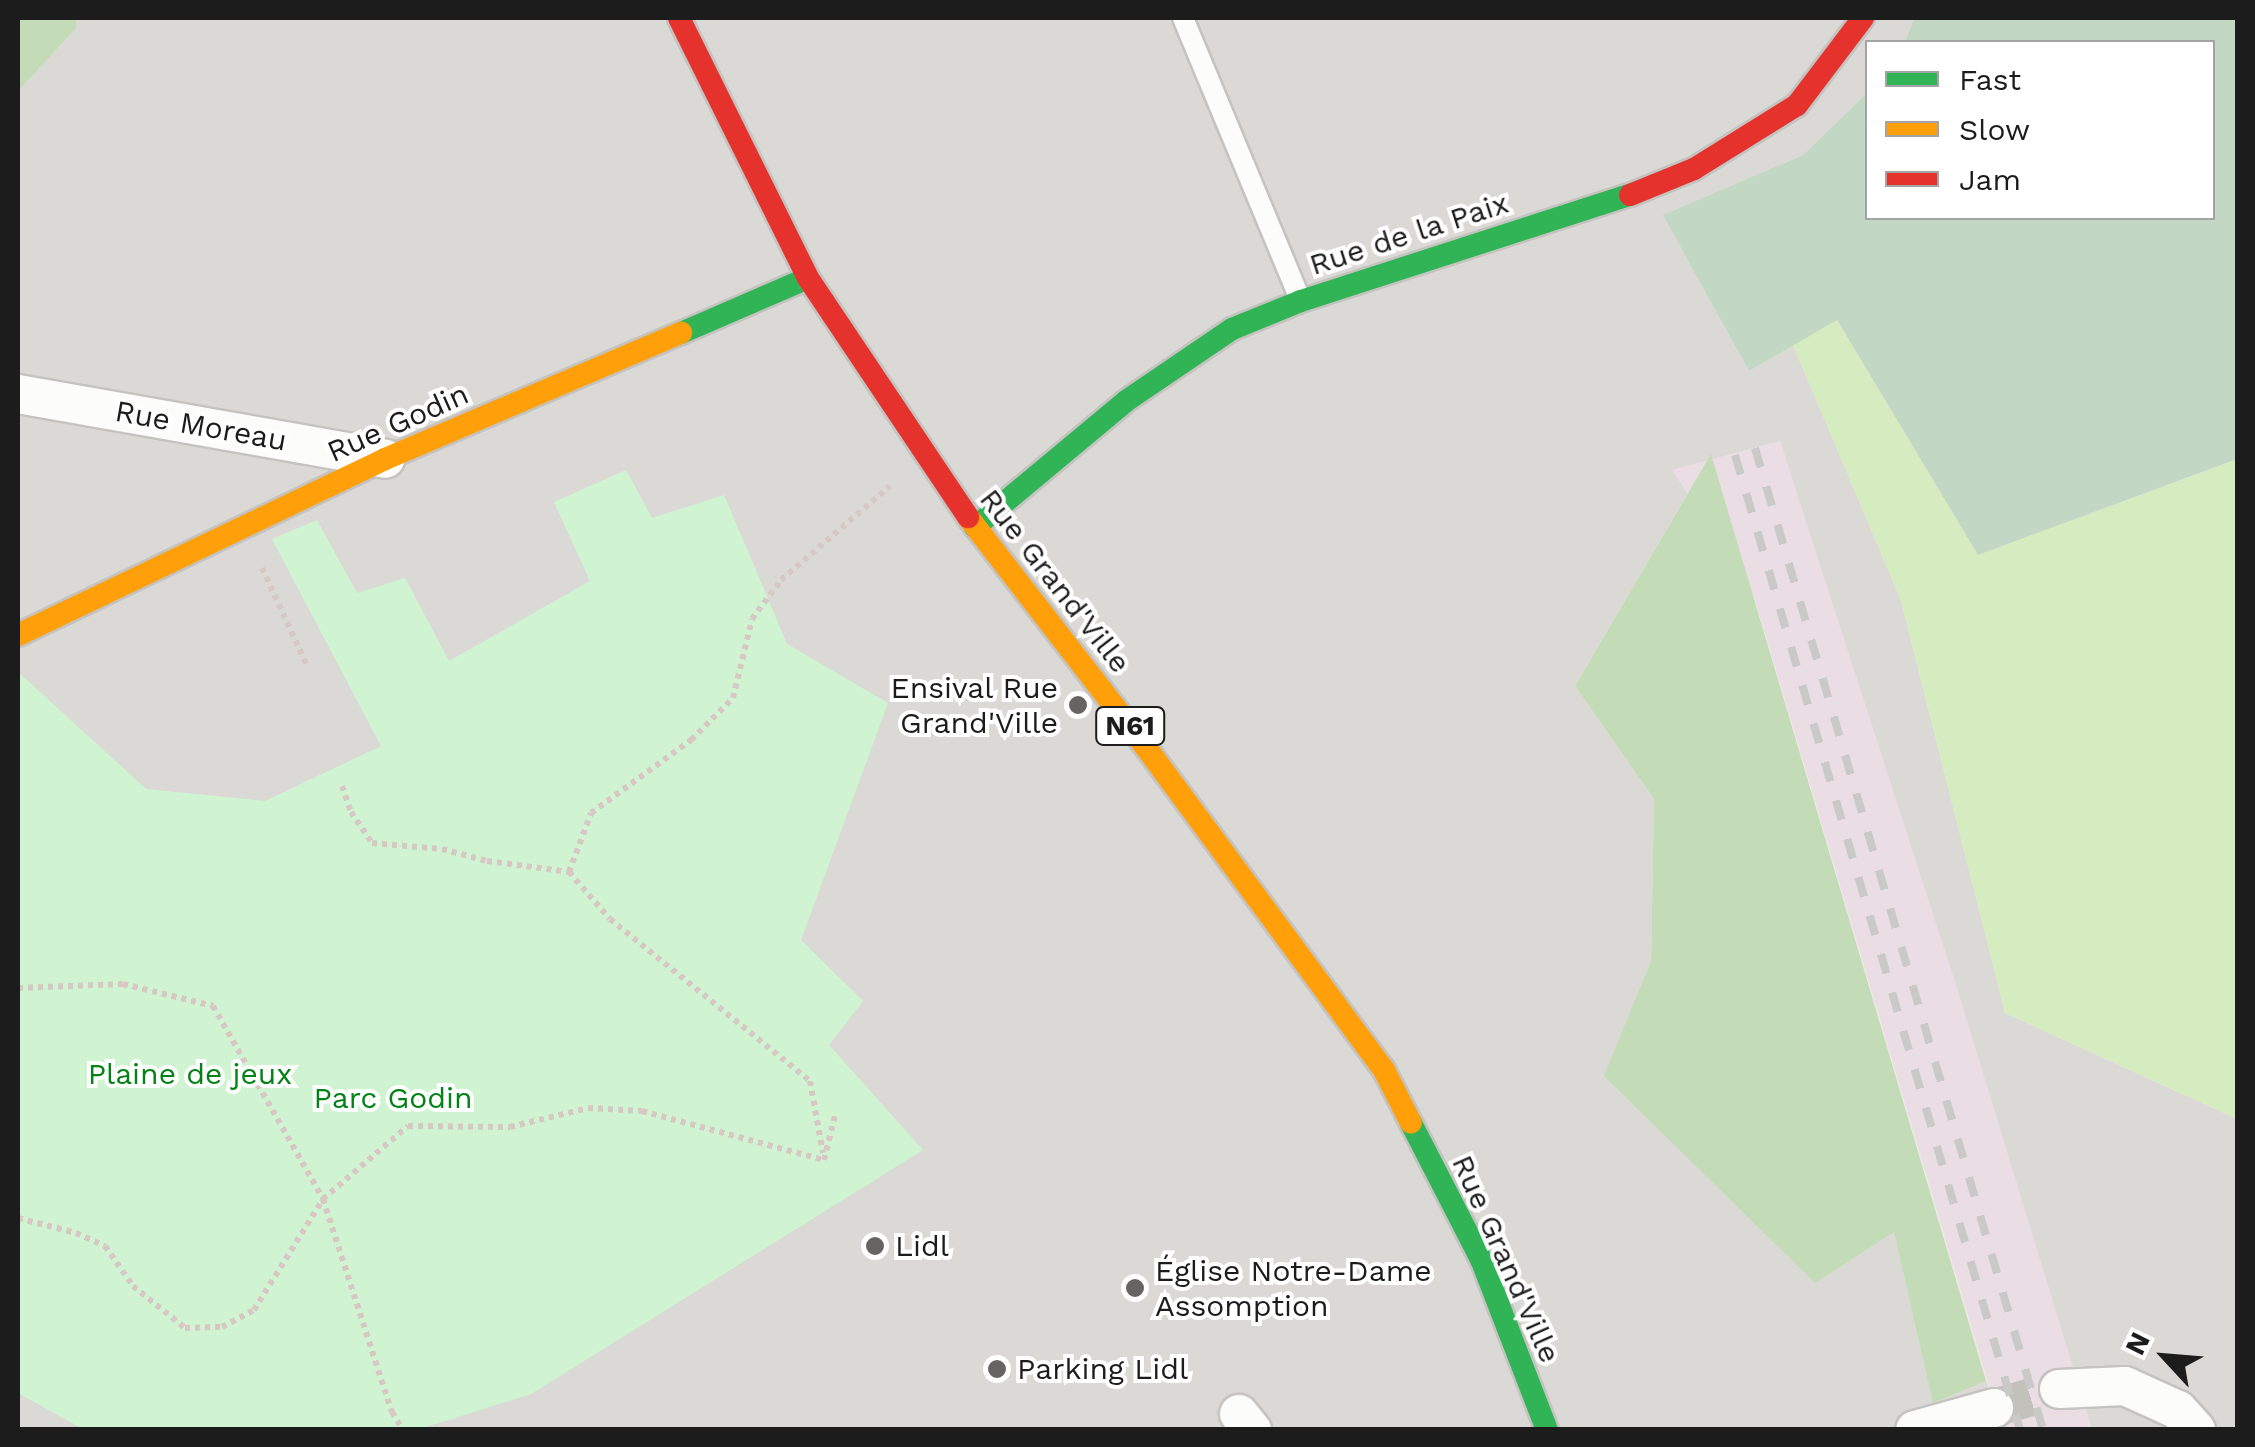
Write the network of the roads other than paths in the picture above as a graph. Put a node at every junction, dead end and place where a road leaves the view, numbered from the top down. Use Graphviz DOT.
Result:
graph roads {
  1 [pos="679,18"];
  2 [pos="1183,18"];
  3 [pos="1863,18"];
  4 [pos="808,278"];
  5 [pos="1301,301"];
  6 [pos="18,394"];
  7 [pos="386,459"];
  8 [pos="976,527"];
  9 [pos="18,636"];
  10 [pos="2059,1389"];
  11 [pos="1994,1408"];
  12 [pos="1547,1430"];
  13 [pos="1915,1430"];
  14 [pos="2196,1430"];
  1 -- 4 [label="street, Rue Grand'Ville / N61"];
  2 -- 5 [label="lane"];
  3 -- 5 [label="street, Rue de la Paix"];
  4 -- 7 [label="street, Rue Godin"];
  4 -- 8 [label="street, Rue Grand'Ville / N61"];
  5 -- 8 [label="street, Rue de la Paix"];
  6 -- 7 [label="street, Rue Moreau"];
  7 -- 9 [label="street, Rue Godin"];
  8 -- 12 [label="street, Rue Grand'Ville / N61"];
  10 -- 14 [label="street"];
  11 -- 13 [label="street"];
}
